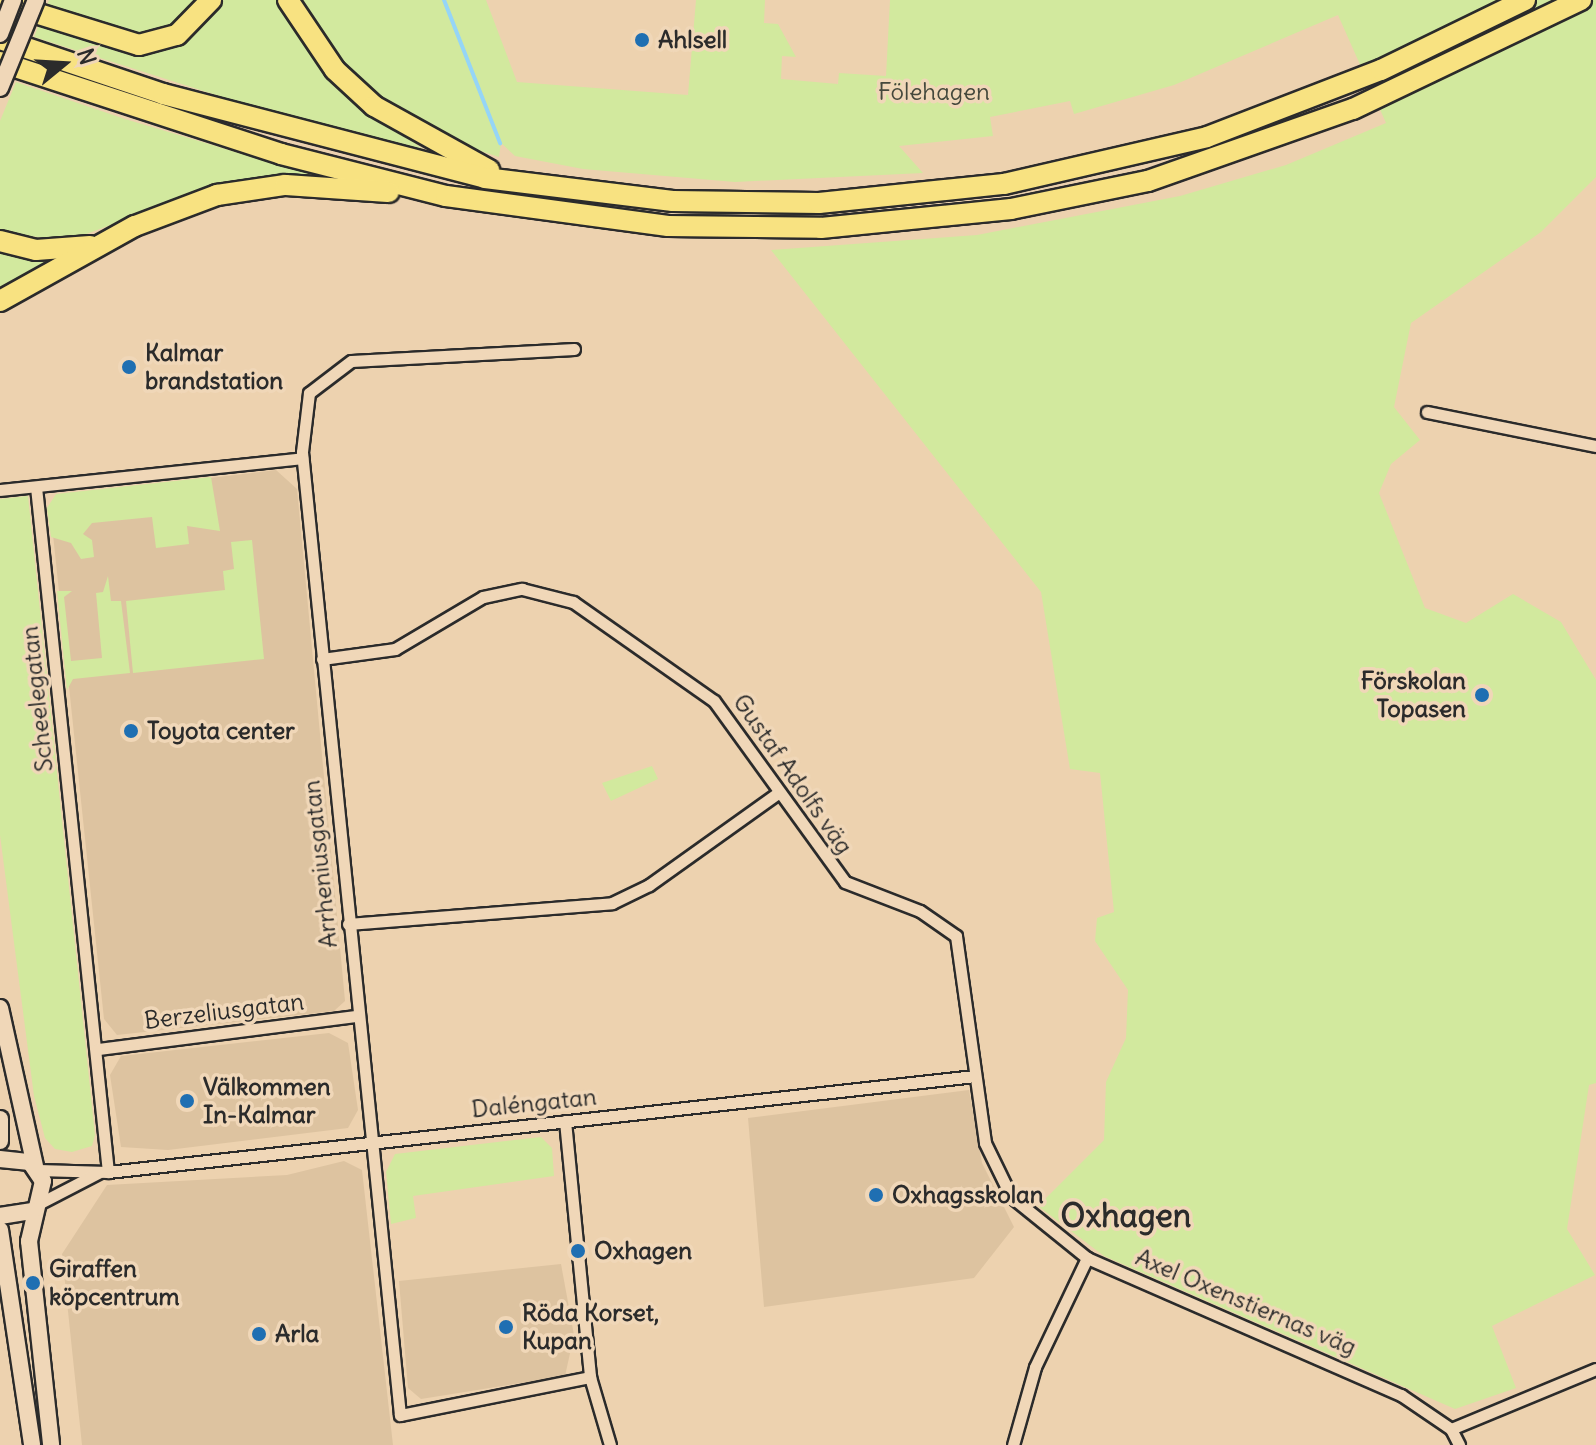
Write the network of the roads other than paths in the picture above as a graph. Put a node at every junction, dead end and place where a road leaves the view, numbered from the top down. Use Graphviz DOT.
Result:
graph roads {
  1 [pos="13,0"];
  2 [pos="36,0"];
  3 [pos="211,0"];
  4 [pos="288,0"];
  5 [pos="1513,0"];
  6 [pos="1525,0"];
  7 [pos="1581,0"];
  8 [pos="0,2"];
  9 [pos="1596,8"];
  10 [pos="1479,25"];
  11 [pos="1517,34"];
  12 [pos="0,36"];
  13 [pos="0,62"];
  14 [pos="0,88"];
  15 [pos="515,183"];
  16 [pos="446,196"];
  17 [pos="0,241"];
  18 [pos="100,244"];
  19 [pos="0,301"];
  20 [pos="574,349"];
  21 [pos="1427,412"];
  22 [pos="1596,446"];
  23 [pos="302,458"];
  24 [pos="36,487"];
  25 [pos="0,490"];
  26 [pos="322,659"];
  27 [pos="778,793"];
  28 [pos="348,924"];
  29 [pos="0,1008"];
  30 [pos="356,1016"];
  31 [pos="98,1049"];
  32 [pos="975,1076"];
  33 [pos="0,1119"];
  34 [pos="565,1121"];
  35 [pos="0,1141"];
  36 [pos="369,1143"];
  37 [pos="0,1159"];
  38 [pos="37,1168"];
  39 [pos="103,1172"];
  40 [pos="1006,1186"];
  41 [pos="1014,1199"];
  42 [pos="36,1207"];
  43 [pos="0,1216"];
  44 [pos="0,1230"];
  45 [pos="1087,1258"];
  46 [pos="1596,1369"];
  47 [pos="590,1377"];
  48 [pos="1451,1429"];
  49 [pos="32,1445"];
  50 [pos="51,1445"];
  51 [pos="610,1445"];
  52 [pos="1013,1445"];
  53 [pos="1459,1445"];
  1 -- 12 [label="main road, bridge"];
  2 -- 14 [label="main road, bridge"];
  3 -- 8 [label="highway"];
  4 -- 15 [label="highway"];
  5 -- 10 [label="highway"];
  6 -- 10 [label="highway"];
  7 -- 11 [label="highway"];
  9 -- 11 [label="highway"];
  10 -- 15 [label="highway"];
  11 -- 16 [label="highway"];
  12 -- 15 [label="highway"];
  13 -- 16 [label="highway"];
  16 -- 18 [label="highway"];
  17 -- 18 [label="highway"];
  18 -- 19 [label="highway"];
  20 -- 23 [label="street, Arrheniusgatan"];
  21 -- 22 [label="street"];
  23 -- 24 [label="street"];
  23 -- 26 [label="street, Arrheniusgatan"];
  24 -- 25 [label="street"];
  24 -- 31 [label="street, Scheelegatan"];
  26 -- 27 [label="street, Gustaf Adolfs väg"];
  26 -- 28 [label="street, Arrheniusgatan"];
  27 -- 28 [label="street"];
  27 -- 32 [label="street, Gustaf Adolfs väg"];
  28 -- 30 [label="street, Arrheniusgatan"];
  29 -- 38 [label="main road"];
  30 -- 31 [label="street, Berzeliusgatan"];
  30 -- 36 [label="street, Arrheniusgatan"];
  31 -- 39 [label="street, Scheelegatan"];
  32 -- 34 [label="street, Daléngatan"];
  32 -- 40 [label="street, Gustaf Adolfs väg"];
  33 -- 35 [label="main road"];
  34 -- 36 [label="street, Daléngatan"];
  34 -- 47 [label="street"];
  36 -- 39 [label="street, Daléngatan"];
  36 -- 47 [label="street, Arrheniusgatan"];
  37 -- 38 [label="main road"];
  38 -- 39 [label="street, Daléngatan"];
  38 -- 42 [label="main road"];
  39 -- 42 [label="street, Daléngatan"];
  41 -- 45 [label="street, Axel Oxenstiernas väg"];
  42 -- 43 [label="main road"];
  42 -- 50 [label="main road"];
  44 -- 49 [label="main road"];
  45 -- 48 [label="street, Axel Oxenstiernas väg"];
  45 -- 52 [label="street"];
  46 -- 48 [label="street"];
  47 -- 51 [label="street"];
  48 -- 53 [label="street"];
}
